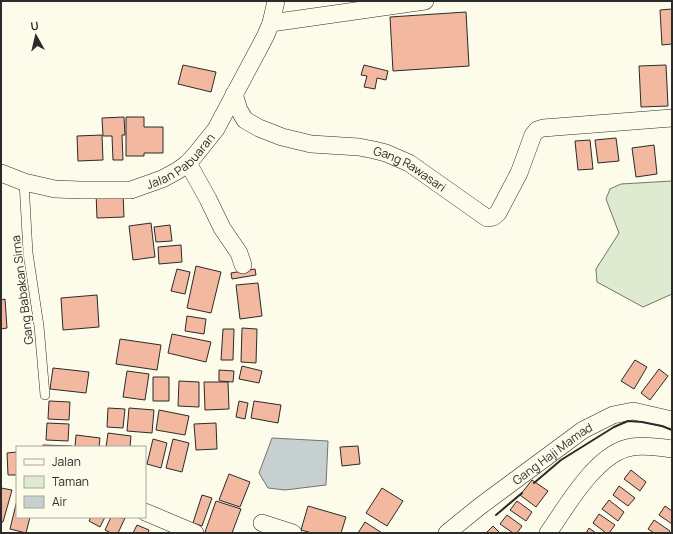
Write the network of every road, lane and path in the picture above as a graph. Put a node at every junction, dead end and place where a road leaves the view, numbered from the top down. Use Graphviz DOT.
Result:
graph roads {
  1 [pos="276,1"];
  2 [pos="425,1"];
  3 [pos="271,23"];
  4 [pos="234,94"];
  5 [pos="672,118"];
  6 [pos="188,163"];
  7 [pos="1,173"];
  8 [pos="24,182"];
  9 [pos="244,264"];
  10 [pos="45,395"];
  11 [pos="672,420"];
  12 [pos="672,449"];
  13 [pos="146,512"];
  14 [pos="262,523"];
  15 [pos="195,533"];
  16 [pos="292,533"];
  17 [pos="447,533"];
  18 [pos="548,533"];
  1 -- 3 [label="street, Jalan Pabuaran"];
  2 -- 3 [label="street"];
  3 -- 4 [label="street, Jalan Pabuaran"];
  4 -- 5 [label="street, Gang Rawasari"];
  4 -- 6 [label="street, Jalan Pabuaran"];
  6 -- 8 [label="street, Jalan Pabuaran"];
  6 -- 9 [label="street"];
  7 -- 8 [label="street, Jalan Pabuaran"];
  8 -- 10 [label="lane, Gang Babakan Sirna"];
  11 -- 17 [label="street, Gang Haji Mamad"];
  12 -- 18 [label="street"];
  13 -- 15 [label="street"];
  14 -- 16 [label="street"];
}
